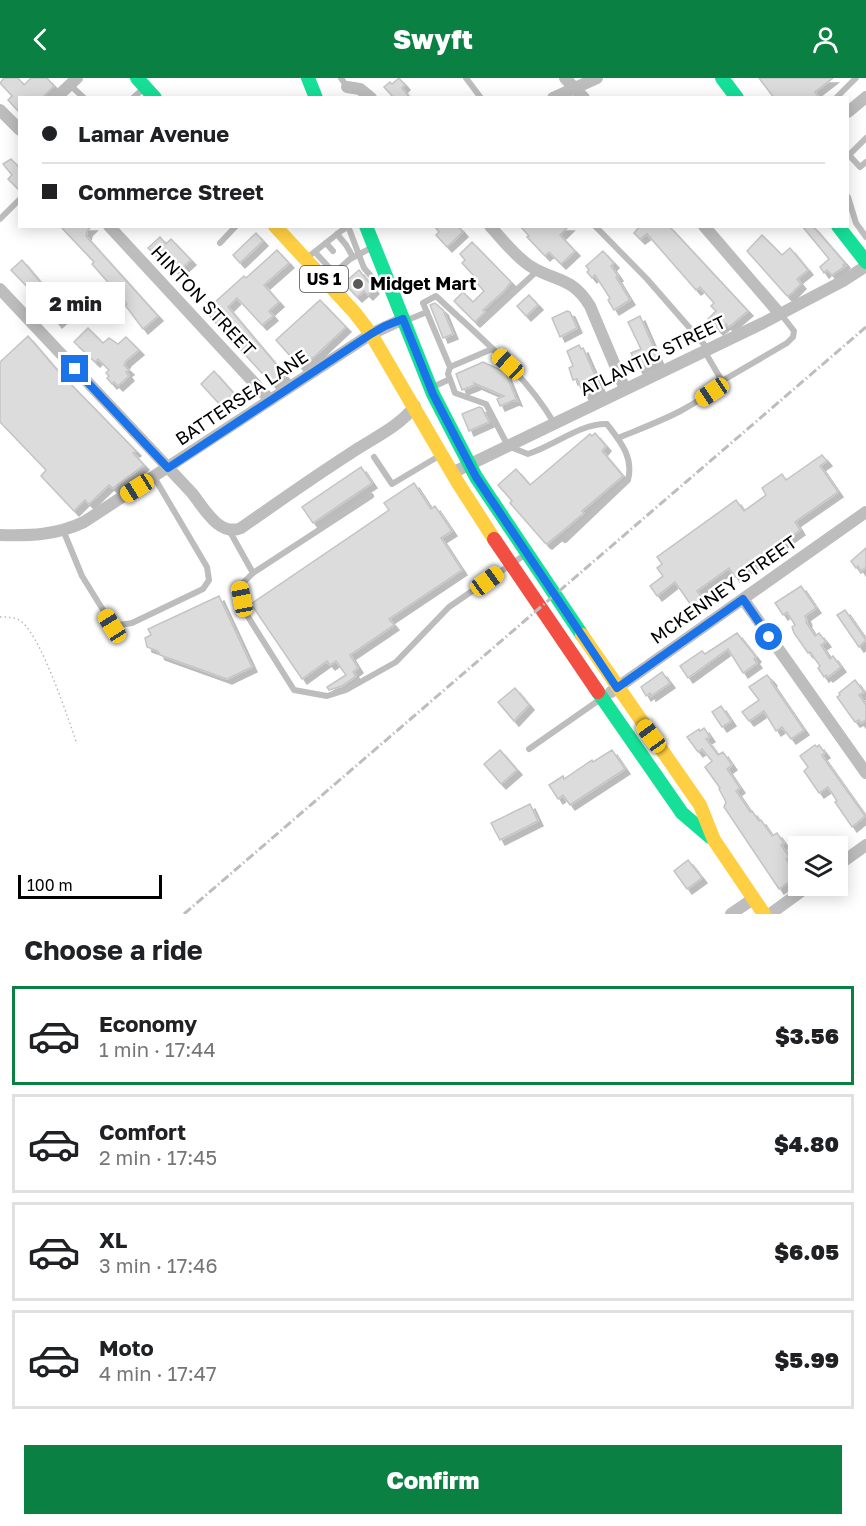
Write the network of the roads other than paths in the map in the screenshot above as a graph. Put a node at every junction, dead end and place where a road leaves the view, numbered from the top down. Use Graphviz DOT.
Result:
graph roads {
  1 [pos="308,78"];
  2 [pos="466,78"];
  3 [pos="566,78"];
  4 [pos="597,78"];
  5 [pos="722,78"];
  6 [pos="856,78"];
  7 [pos="74,81"];
  8 [pos="344,83"];
  9 [pos="575,88"];
  10 [pos="60,96"];
  11 [pos="83,96"];
  12 [pos="315,96"];
  13 [pos="369,96"];
  14 [pos="480,96"];
  15 [pos="557,96"];
  16 [pos="582,96"];
  17 [pos="736,96"];
  18 [pos="838,96"];
  19 [pos="866,97"];
  20 [pos="0,110"];
  21 [pos="849,110"];
  22 [pos="18,128"];
  23 [pos="866,138"];
  24 [pos="849,154"];
  25 [pos="849,156"];
  26 [pos="866,162"];
  27 [pos="18,201"];
  28 [pos="849,201"];
  29 [pos="0,219"];
  30 [pos="111,228"];
  31 [pos="234,228"];
  32 [pos="277,228"];
  33 [pos="346,228"];
  34 [pos="348,228"];
  35 [pos="367,228"];
  36 [pos="492,228"];
  37 [pos="597,228"];
  38 [pos="706,228"];
  39 [pos="839,228"];
  40 [pos="337,234"];
  41 [pos="866,237"];
  42 [pos="220,243"];
  43 [pos="326,243"];
  44 [pos="374,246"];
  45 [pos="333,251"];
  46 [pos="356,255"];
  47 [pos="310,256"];
  48 [pos="339,258"];
  49 [pos="344,264"];
  50 [pos="866,264"];
  51 [pos="537,270"];
  52 [pos="330,277"];
  53 [pos="389,284"];
  54 [pos="0,289"];
  55 [pos="427,312"];
  56 [pos="779,313"];
  57 [pos="404,320"];
  58 [pos="480,324"];
  59 [pos="371,334"];
  60 [pos="492,349"];
  61 [pos="706,350"];
  62 [pos="450,367"];
  63 [pos="450,379"];
  64 [pos="722,381"];
  65 [pos="430,388"];
  66 [pos="625,389"];
  67 [pos="270,400"];
  68 [pos="415,406"];
  69 [pos="554,423"];
  70 [pos="618,438"];
  71 [pos="508,446"];
  72 [pos="442,454"];
  73 [pos="374,457"];
  74 [pos="469,465"];
  75 [pos="168,468"];
  76 [pos="452,473"];
  77 [pos="154,477"];
  78 [pos="371,496"];
  79 [pos="866,513"];
  80 [pos="63,530"];
  81 [pos="229,530"];
  82 [pos="0,535"];
  83 [pos="565,540"];
  84 [pos="526,554"];
  85 [pos="510,564"];
  86 [pos="253,573"];
  87 [pos="743,599"];
  88 [pos="617,688"];
  89 [pos="602,698"];
  90 [pos="529,749"];
  91 [pos="866,774"];
  92 [pos="714,840"];
  93 [pos="866,845"];
  94 [pos="848,858"];
  95 [pos="795,896"];
  96 [pos="753,899"];
  97 [pos="732,914"];
  98 [pos="764,914"];
  99 [pos="770,914"];
  1 -- 12 [label="main road"];
  2 -- 14 [label="lane"];
  3 -- 9 [label="street"];
  4 -- 9 [label="street"];
  5 -- 17 [label="main road"];
  6 -- 18 [label="lane"];
  7 -- 10 [label="street"];
  7 -- 11 [label="lane"];
  8 -- 13 [label="street"];
  9 -- 15 [label="street"];
  9 -- 16 [label="street"];
  19 -- 21 [label="street"];
  20 -- 22 [label="street"];
  23 -- 24 [label="lane"];
  25 -- 26 [label="lane"];
  27 -- 29 [label="lane"];
  28 -- 41 [label="lane"];
  30 -- 67 [label="street, HINTON STREET"];
  31 -- 42 [label="lane"];
  32 -- 47 [label="main road, US 1"];
  33 -- 40 [label="lane"];
  34 -- 46 [label="lane"];
  35 -- 44 [label="main road, US 1"];
  36 -- 51 [label="street"];
  37 -- 61 [label="lane"];
  38 -- 56 [label="street"];
  39 -- 50 [label="main road"];
  40 -- 43 [label="lane"];
  40 -- 46 [label="lane"];
  43 -- 45 [label="lane"];
  43 -- 47 [label="lane"];
  44 -- 46 [label="lane"];
  44 -- 53 [label="main road, US 1"];
  46 -- 49 [label="lane"];
  46 -- 53 [label="lane"];
  47 -- 52 [label="main road, US 1"];
  48 -- 49 [label="lane"];
  49 -- 52 [label="lane"];
  50 -- 56 [label="street, ATLANTIC STREET"];
  51 -- 58 [label="lane"];
  51 -- 66 [label="street"];
  52 -- 59 [label="main road, US 1"];
  53 -- 57 [label="main road, US 1"];
  54 -- 75 [label="street"];
  55 -- 57 [label="lane"];
  55 -- 60 [label="lane"];
  55 -- 62 [label="lane"];
  56 -- 61 [label="street, ATLANTIC STREET"];
  56 -- 64 [label="lane"];
  57 -- 59 [label="street, BATTERSEA LANE"];
  57 -- 65 [label="main road, US 1"];
  59 -- 67 [label="street, BATTERSEA LANE"];
  59 -- 68 [label="main road, US 1"];
  60 -- 62 [label="lane"];
  60 -- 69 [label="lane"];
  61 -- 64 [label="lane"];
  61 -- 66 [label="street, ATLANTIC STREET"];
  62 -- 63 [label="lane"];
  63 -- 65 [label="lane"];
  63 -- 71 [label="lane"];
  64 -- 70 [label="lane"];
  65 -- 74 [label="main road, US 1"];
  66 -- 69 [label="street, ATLANTIC STREET"];
  67 -- 75 [label="street, BATTERSEA LANE"];
  68 -- 72 [label="main road, US 1"];
  68 -- 81 [label="street"];
  69 -- 71 [label="street, ATLANTIC STREET"];
  70 -- 71 [label="lane"];
  70 -- 83 [label="lane"];
  71 -- 74 [label="street, ATLANTIC STREET"];
  72 -- 73 [label="lane"];
  72 -- 76 [label="main road, US 1"];
  74 -- 76 [label="street, ATLANTIC STREET"];
  74 -- 84 [label="main road, US 1"];
  75 -- 77 [label="street, BATTERSEA LANE"];
  75 -- 81 [label="street"];
  76 -- 85 [label="main road, US 1"];
  77 -- 80 [label="street, BATTERSEA LANE"];
  77 -- 80 [label="lane"];
  78 -- 86 [label="lane"];
  79 -- 87 [label="street, MCKENNEY STREET"];
  80 -- 82 [label="street, BATTERSEA LANE"];
  81 -- 86 [label="lane"];
  84 -- 85 [label="lane"];
  84 -- 88 [label="main road, US 1"];
  85 -- 86 [label="lane"];
  85 -- 89 [label="main road, US 1"];
  87 -- 88 [label="street, MCKENNEY STREET"];
  87 -- 91 [label="street"];
  88 -- 89 [label="street, MCKENNEY STREET"];
  88 -- 92 [label="main road, US 1"];
  89 -- 90 [label="lane"];
  89 -- 92 [label="main road, US 1"];
  92 -- 96 [label="main road, US 1"];
  93 -- 94 [label="street"];
  95 -- 99 [label="street"];
  96 -- 97 [label="street"];
  96 -- 98 [label="main road, US 1"];
}
